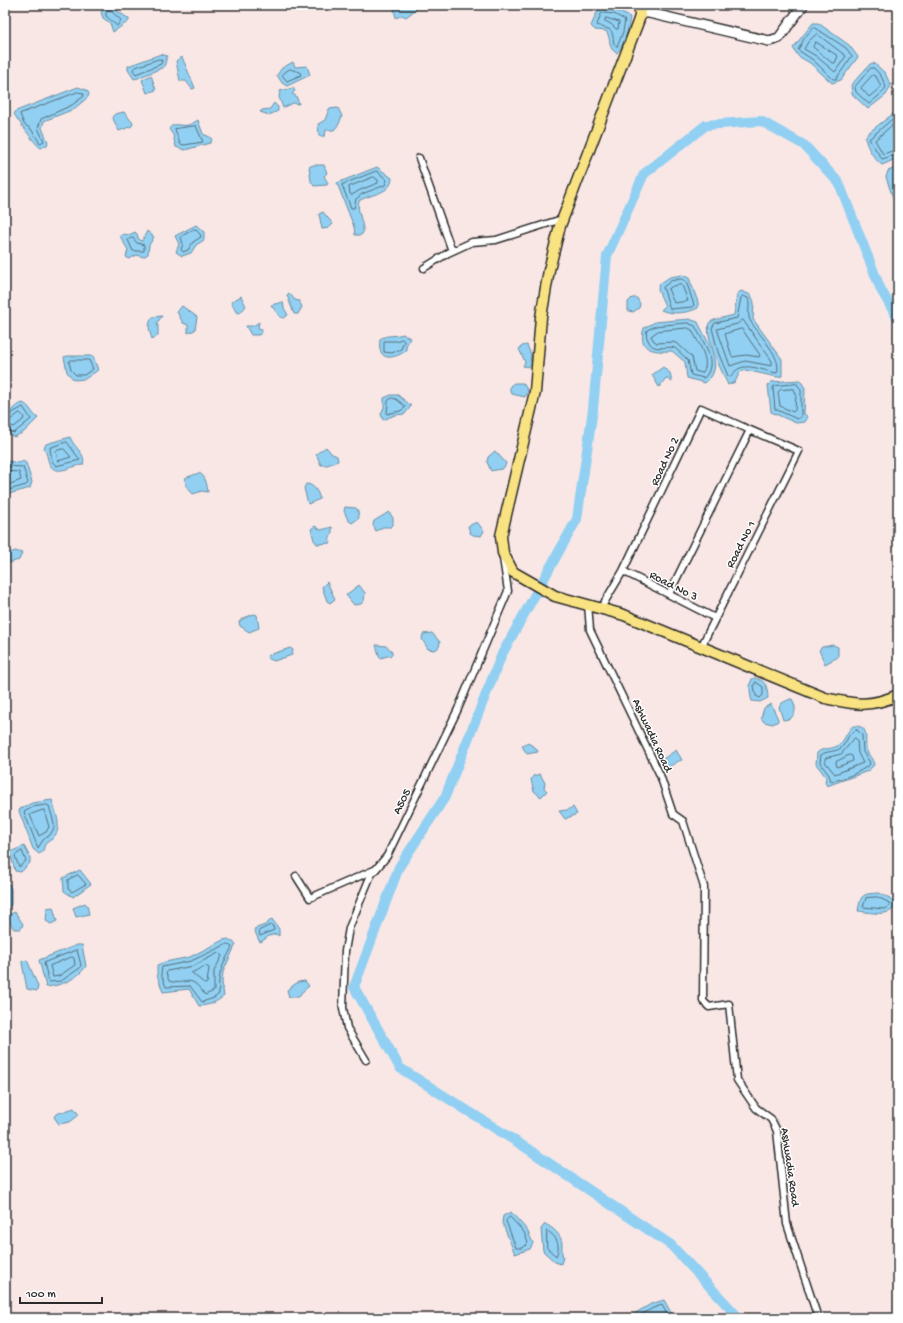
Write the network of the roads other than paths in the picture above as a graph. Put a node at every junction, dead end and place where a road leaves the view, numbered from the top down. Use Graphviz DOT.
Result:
graph roads {
  1 [pos="804,5"];
  2 [pos="639,9"];
  3 [pos="419,158"];
  4 [pos="562,219"];
  5 [pos="452,251"];
  6 [pos="424,268"];
  7 [pos="750,430"];
  8 [pos="503,553"];
  9 [pos="623,572"];
  10 [pos="669,594"];
  11 [pos="588,604"];
  12 [pos="601,608"];
  13 [pos="715,618"];
  14 [pos="701,647"];
  15 [pos="898,695"];
  16 [pos="375,870"];
  17 [pos="296,876"];
  18 [pos="366,1060"];
  19 [pos="818,1318"];
  1 -- 2 [label="main road"];
  2 -- 4 [label="main road"];
  3 -- 5 [label="street"];
  4 -- 5 [label="street"];
  4 -- 8 [label="main road"];
  5 -- 6 [label="street"];
  7 -- 9 [label="street, Road No 2"];
  7 -- 10 [label="street"];
  7 -- 13 [label="street, Road No 1"];
  8 -- 11 [label="main road"];
  8 -- 16 [label="street, A505"];
  9 -- 10 [label="street, Road No 3"];
  9 -- 12 [label="street"];
  10 -- 13 [label="street, Road No 3"];
  11 -- 12 [label="main road"];
  11 -- 19 [label="street, Ashwadia Road"];
  12 -- 14 [label="main road"];
  13 -- 14 [label="street, Road No 1"];
  14 -- 15 [label="main road"];
  16 -- 17 [label="street"];
  16 -- 18 [label="street, A505"];
}
